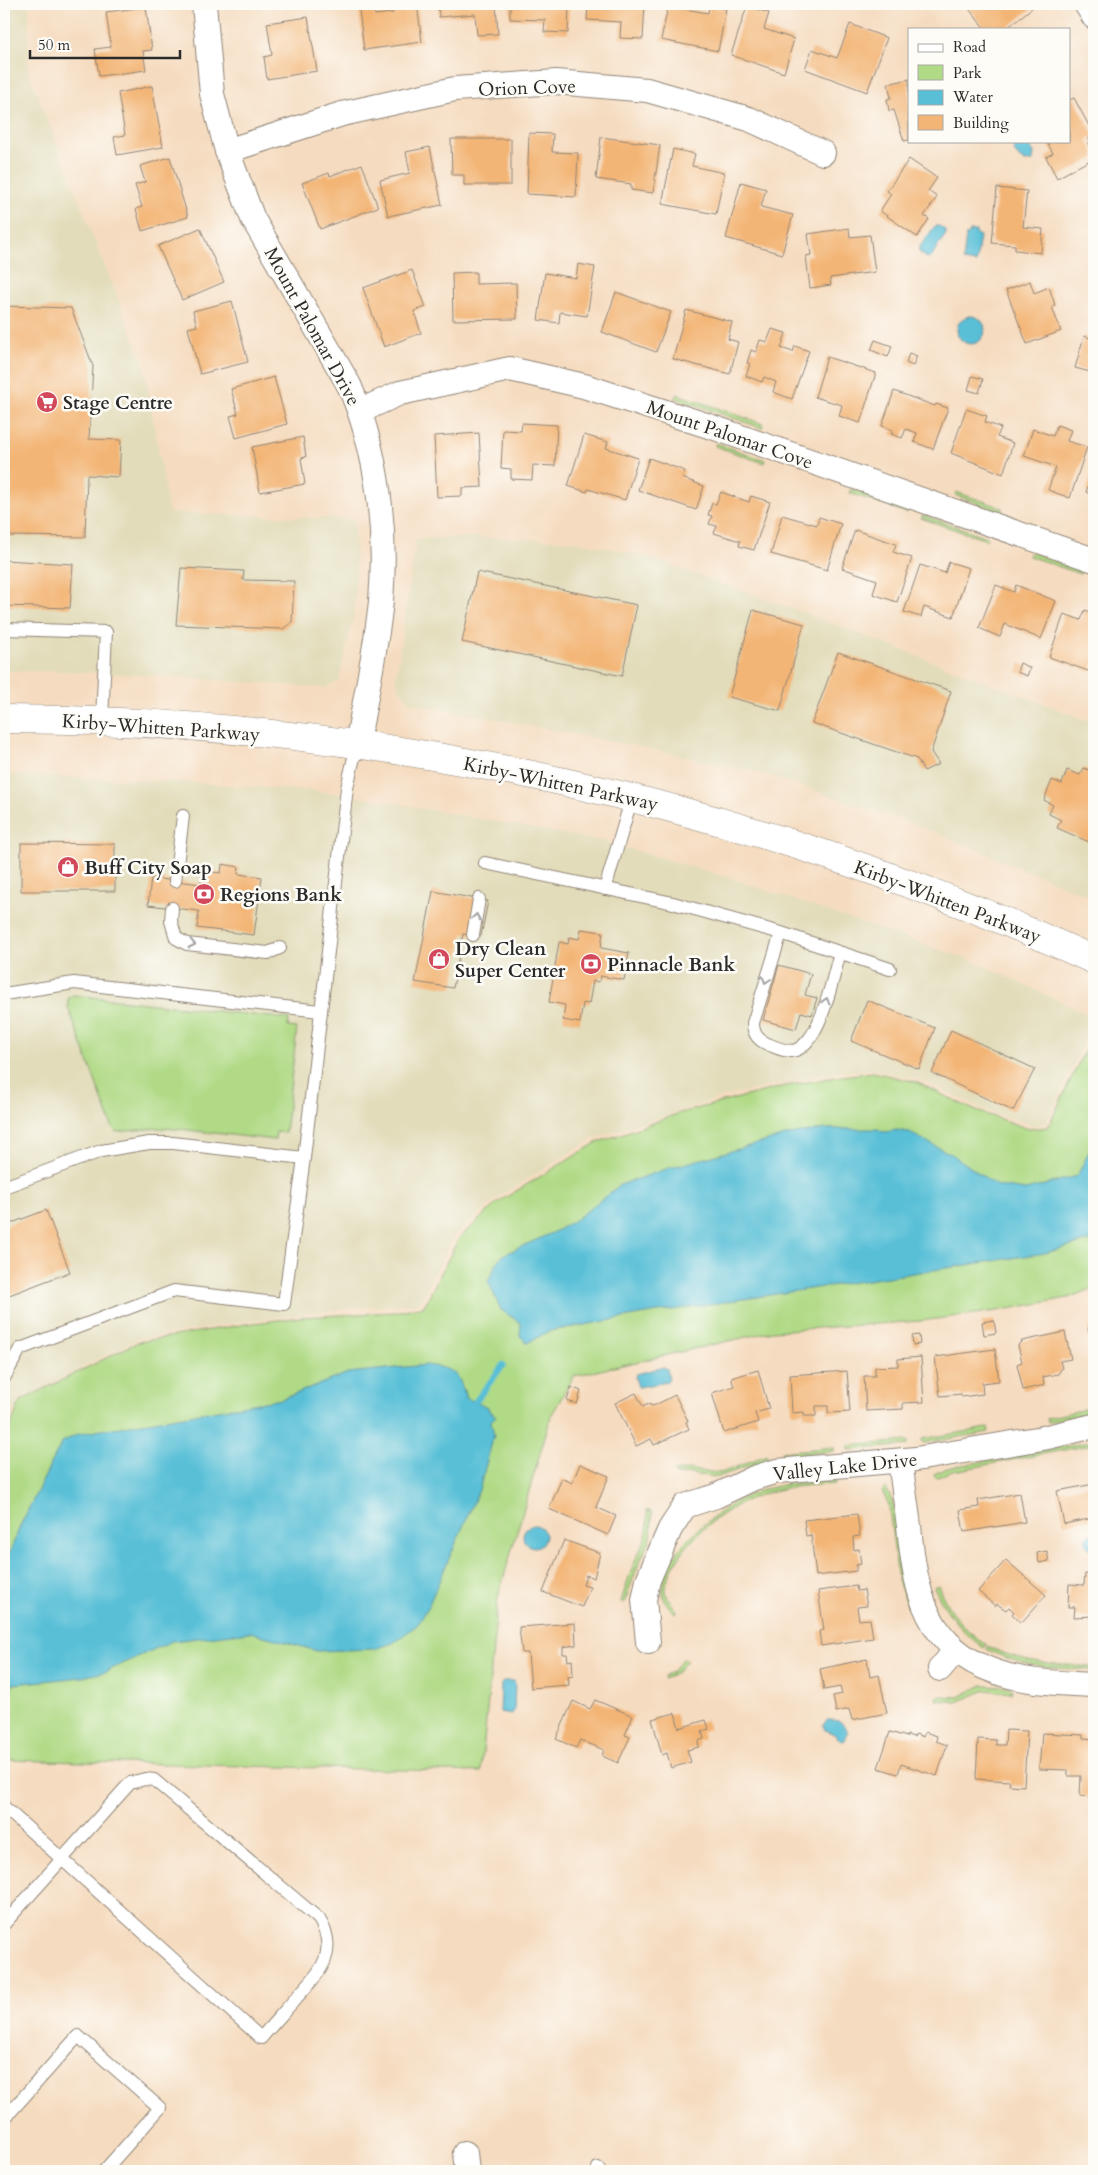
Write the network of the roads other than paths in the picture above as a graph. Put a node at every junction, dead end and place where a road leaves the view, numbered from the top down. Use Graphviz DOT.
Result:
graph roads {
  1 [pos="204,4"];
  2 [pos="1086,4"];
  3 [pos="1094,17"];
  4 [pos="227,151"];
  5 [pos="823,153"];
  6 [pos="360,411"];
  7 [pos="1094,560"];
  8 [pos="4,629"];
  9 [pos="4,719"];
  10 [pos="102,720"];
  11 [pos="357,744"];
  12 [pos="632,797"];
  13 [pos="182,816"];
  14 [pos="484,863"];
  15 [pos="175,881"];
  16 [pos="605,889"];
  17 [pos="479,899"];
  18 [pos="172,908"];
  19 [pos="781,933"];
  20 [pos="473,935"];
  21 [pos="280,948"];
  22 [pos="840,953"];
  23 [pos="1094,960"];
  24 [pos="890,969"];
  25 [pos="4,994"];
  26 [pos="320,1011"];
  27 [pos="304,1158"];
  28 [pos="4,1187"];
  29 [pos="4,1378"];
  30 [pos="1094,1426"];
  31 [pos="900,1461"];
  32 [pos="648,1642"];
  33 [pos="956,1652"];
  34 [pos="940,1669"];
  35 [pos="1094,1685"];
  36 [pos="4,1806"];
  37 [pos="62,1858"];
  38 [pos="4,1924"];
  39 [pos="4,2119"];
  40 [pos="104,2171"];
  1 -- 4 [label="street, Mount Palomar Drive"];
  2 -- 3 [label="street"];
  4 -- 5 [label="street, Orion Cove"];
  4 -- 6 [label="street, Mount Palomar Drive"];
  6 -- 7 [label="street, Mount Palomar Cove"];
  6 -- 11 [label="street, Mount Palomar Drive"];
  8 -- 10 [label="lane"];
  9 -- 10 [label="main road, Kirby-Whitten Parkway"];
  10 -- 11 [label="main road, Kirby-Whitten Parkway"];
  11 -- 12 [label="main road, Kirby-Whitten Parkway"];
  11 -- 26 [label="lane"];
  12 -- 16 [label="lane"];
  12 -- 23 [label="main road, Kirby-Whitten Parkway"];
  13 -- 15 [label="lane"];
  14 -- 16 [label="lane"];
  16 -- 19 [label="lane"];
  20 -- 17 [label="lane, one-way"];
  18 -- 21 [label="lane, one-way"];
  19 -- 22 [label="lane"];
  19 -- 22 [label="lane, one-way"];
  22 -- 24 [label="lane"];
  25 -- 26 [label="lane"];
  26 -- 27 [label="lane"];
  27 -- 28 [label="lane"];
  27 -- 29 [label="lane"];
  30 -- 31 [label="street, Valley Lake Drive"];
  31 -- 32 [label="street, Valley Lake Drive"];
  31 -- 33 [label="street"];
  33 -- 34 [label="street"];
  33 -- 35 [label="street"];
  36 -- 37 [label="lane"];
  37 -- 37 [label="lane"];
  37 -- 38 [label="lane"];
  39 -- 40 [label="lane"];
}
